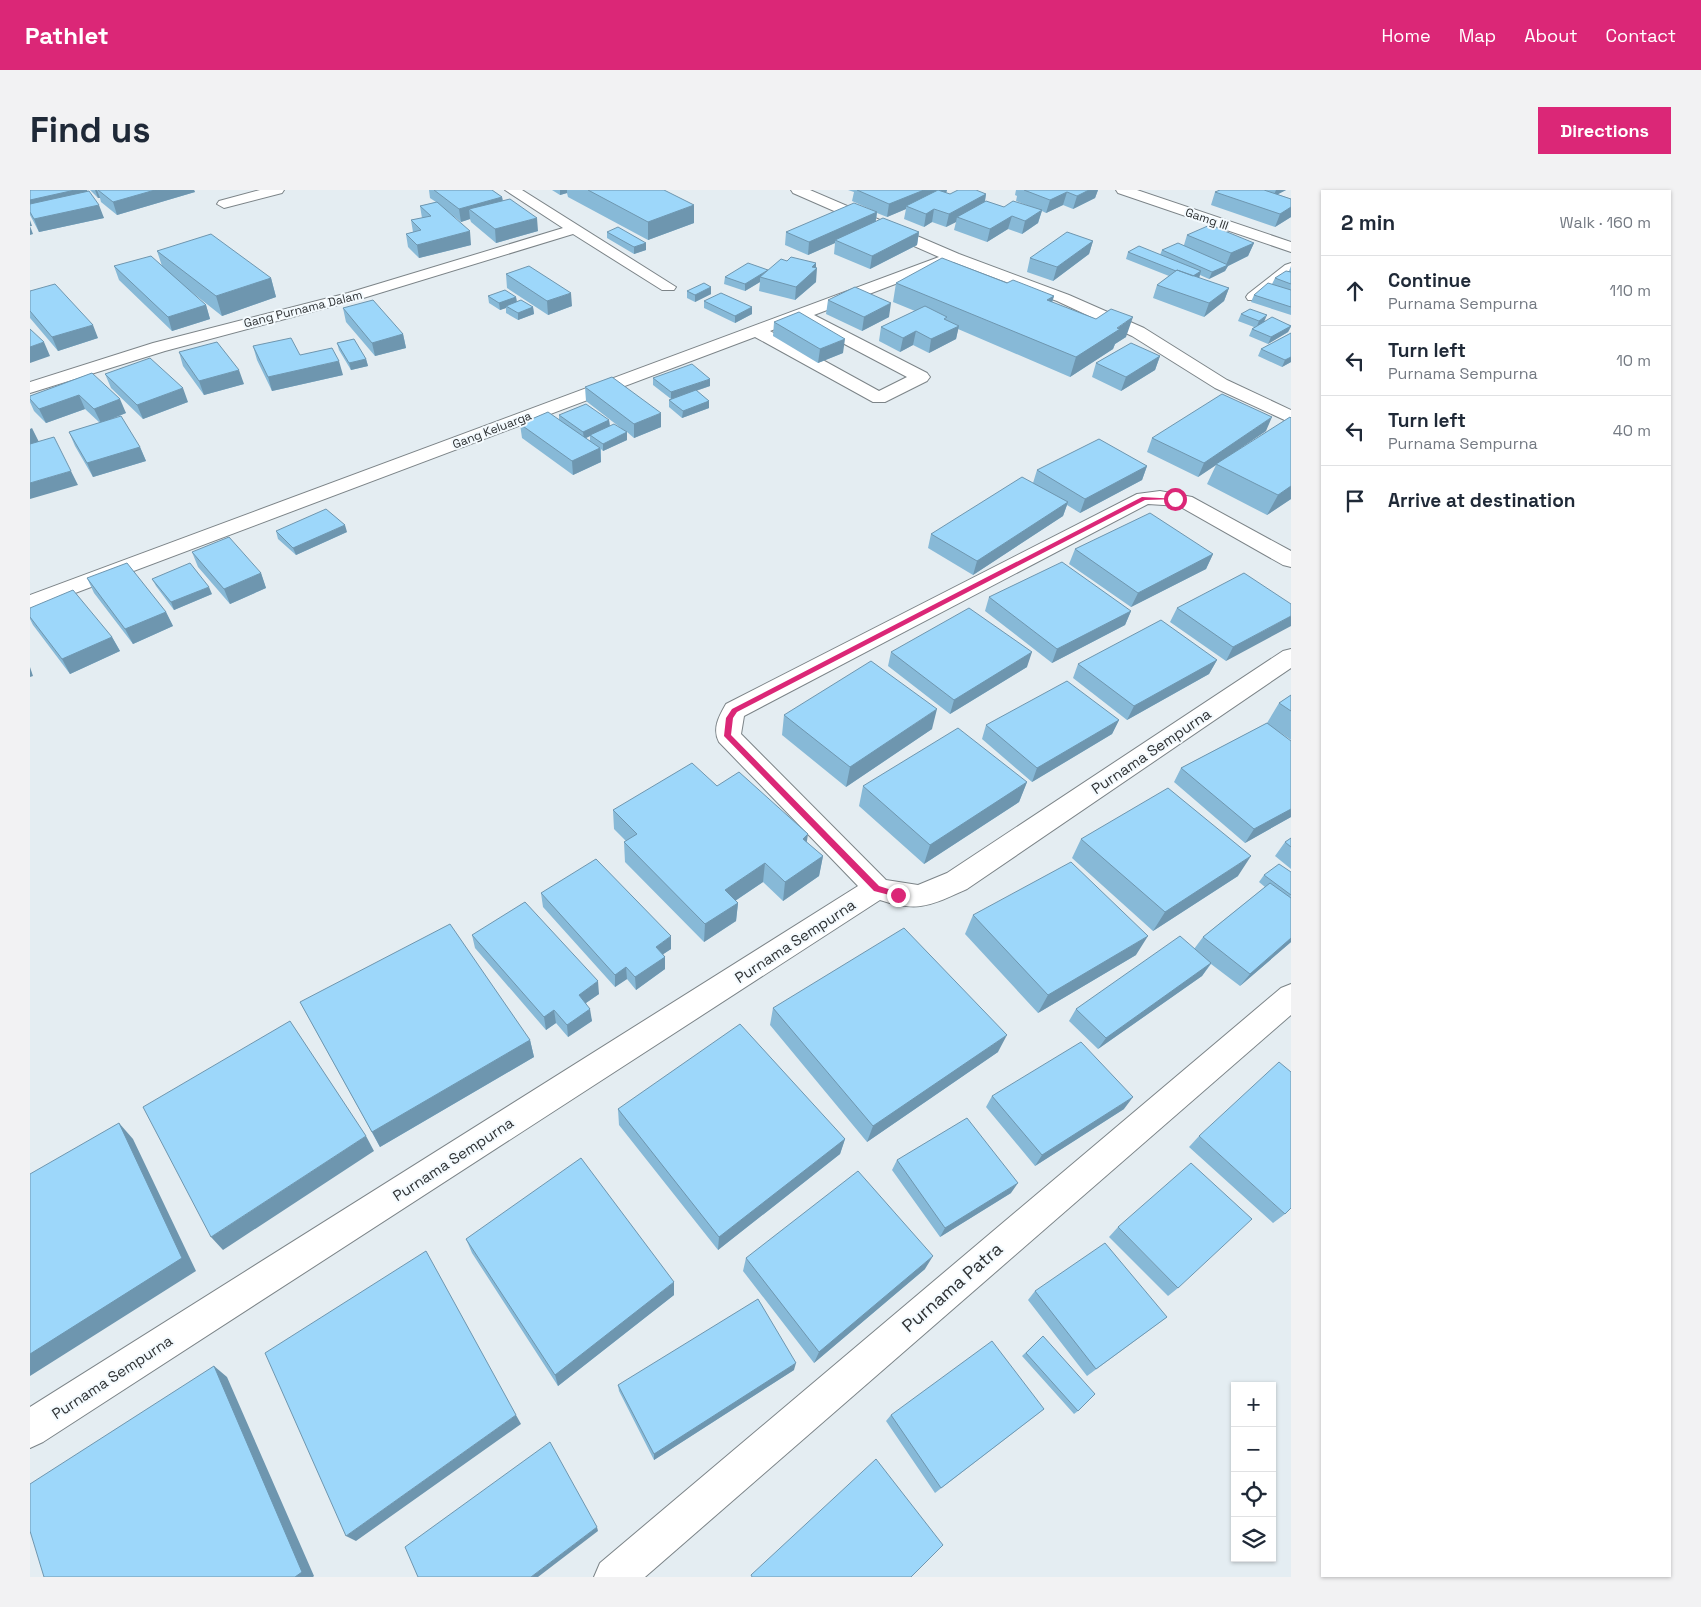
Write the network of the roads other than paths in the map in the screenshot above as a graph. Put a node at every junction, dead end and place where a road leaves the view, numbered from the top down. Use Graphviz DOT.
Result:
graph roads {
  1 [pos="277,190"];
  2 [pos="512,190"];
  3 [pos="798,190"];
  4 [pos="1123,190"];
  5 [pos="224,204"];
  6 [pos="575,229"];
  7 [pos="1291,247"];
  8 [pos="953,256"];
  9 [pos="1291,268"];
  10 [pos="668,287"];
  11 [pos="1254,297"];
  12 [pos="800,314"];
  13 [pos="755,330"];
  14 [pos="30,388"];
  15 [pos="1291,417"];
  16 [pos="1291,560"];
  17 [pos="30,603"];
  18 [pos="1291,657"];
  19 [pos="877,888"];
  20 [pos="1291,997"];
  21 [pos="30,1429"];
  22 [pos="614,1577"];
  1 -- 5 [label="street"];
  2 -- 6 [label="street"];
  3 -- 8 [label="street"];
  4 -- 7 [label="street, Gamg III"];
  6 -- 10 [label="street"];
  6 -- 14 [label="street, Gang Purnama Dalam"];
  8 -- 12 [label="street, Gang Keluarga"];
  8 -- 15 [label="street"];
  9 -- 11 [label="street"];
  12 -- 13 [label="street, Gang Keluarga"];
  12 -- 13 [label="street"];
  13 -- 17 [label="street, Gang Keluarga"];
  16 -- 19 [label="street, Purnama Sempurna"];
  18 -- 19 [label="street, Purnama Sempurna"];
  19 -- 21 [label="street, Purnama Sempurna"];
  20 -- 22 [label="street, Purnama Patra"];
}
